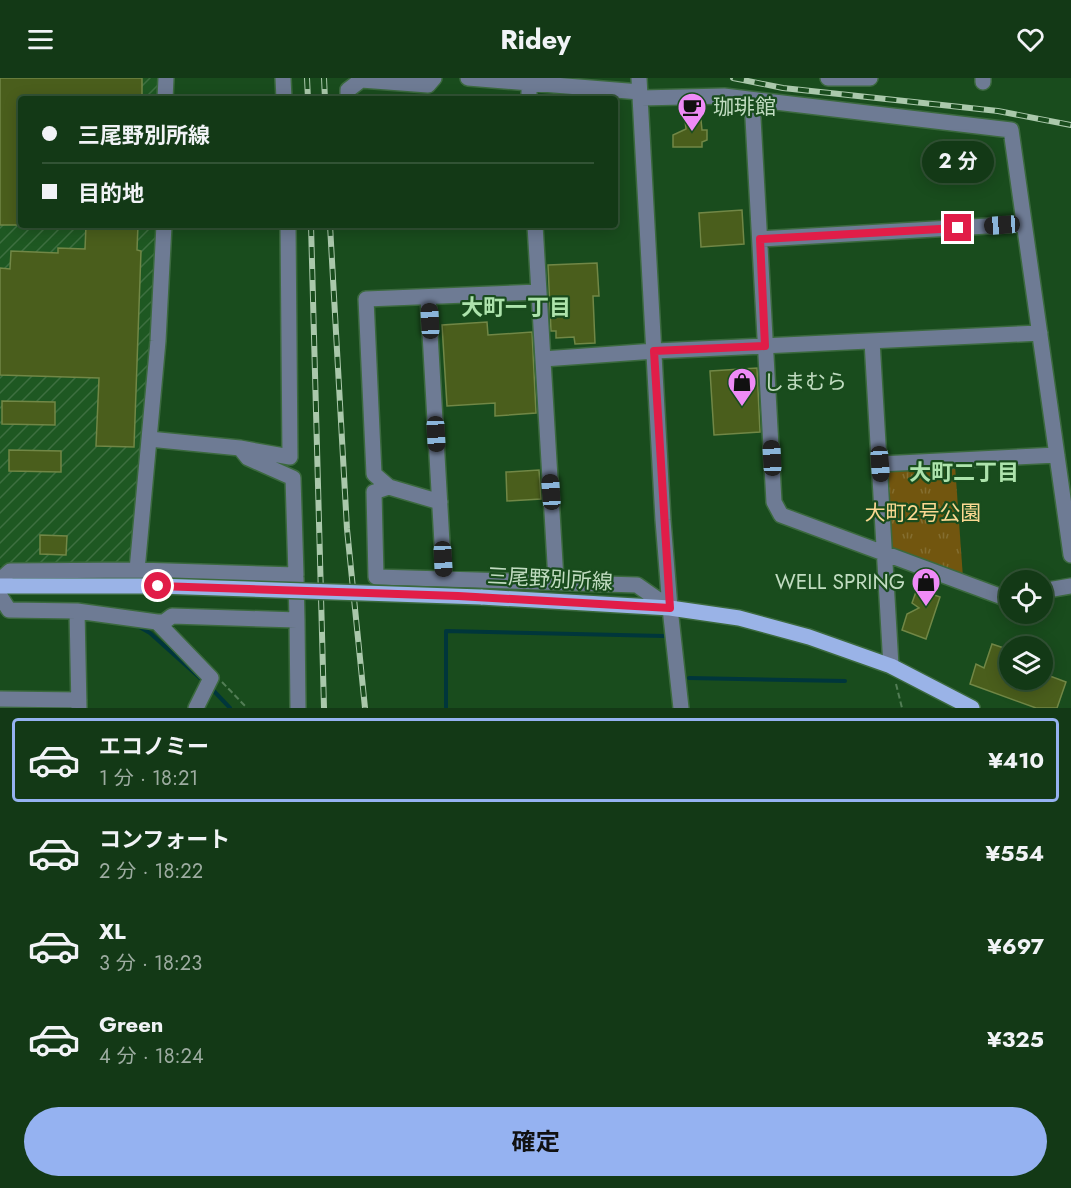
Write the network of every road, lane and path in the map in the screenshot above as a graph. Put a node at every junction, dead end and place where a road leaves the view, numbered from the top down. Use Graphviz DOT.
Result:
graph roads {
  1 [pos="166,78"];
  2 [pos="283,78"];
  3 [pos="435,78"];
  4 [pos="468,78"];
  5 [pos="828,78"];
  6 [pos="870,78"];
  7 [pos="529,83"];
  8 [pos="640,89"];
  9 [pos="165,96"];
  10 [pos="284,96"];
  11 [pos="348,96"];
  12 [pos="529,96"];
  13 [pos="752,100"];
  14 [pos="1024,224"];
  15 [pos="164,228"];
  16 [pos="288,228"];
  17 [pos="536,228"];
  18 [pos="760,239"];
  19 [pos="539,292"];
  20 [pos="428,298"];
  21 [pos="1040,333"];
  22 [pos="872,340"];
  23 [pos="765,346"];
  24 [pos="654,351"];
  25 [pos="543,359"];
  26 [pos="149,439"];
  27 [pos="240,448"];
  28 [pos="1057,455"];
  29 [pos="880,464"];
  30 [pos="389,487"];
  31 [pos="440,502"];
  32 [pos="885,554"];
  33 [pos="1071,555"];
  34 [pos="137,570"];
  35 [pos="296,575"];
  36 [pos="444,578"];
  37 [pos="0,580"];
  38 [pos="556,580"];
  39 [pos="0,586"];
  40 [pos="1071,586"];
  41 [pos="1053,589"];
  42 [pos="999,593"];
  43 [pos="0,596"];
  44 [pos="670,608"];
  45 [pos="77,611"];
  46 [pos="297,620"];
  47 [pos="157,622"];
  48 [pos="891,666"];
  49 [pos="0,699"];
  50 [pos="79,704"];
  51 [pos="196,708"];
  52 [pos="298,708"];
  53 [pos="681,708"];
  54 [pos="902,708"];
  55 [pos="972,708"];
  1 -- 9 [label="street"];
  2 -- 10 [label="street"];
  3 -- 11 [label="street"];
  4 -- 7 [label="street"];
  5 -- 6 [label="street"];
  7 -- 8 [label="street"];
  7 -- 12 [label="street"];
  8 -- 13 [label="street"];
  8 -- 24 [label="street"];
  13 -- 14 [label="street"];
  13 -- 18 [label="street"];
  14 -- 18 [label="street"];
  14 -- 21 [label="street"];
  15 -- 26 [label="street"];
  16 -- 27 [label="street"];
  17 -- 19 [label="street"];
  18 -- 23 [label="street"];
  19 -- 20 [label="street"];
  19 -- 25 [label="street"];
  20 -- 30 [label="street"];
  20 -- 31 [label="street"];
  21 -- 22 [label="street"];
  21 -- 28 [label="street"];
  22 -- 23 [label="street"];
  22 -- 29 [label="street"];
  23 -- 24 [label="street"];
  23 -- 32 [label="street"];
  24 -- 25 [label="street"];
  24 -- 44 [label="street"];
  25 -- 38 [label="street"];
  26 -- 27 [label="street"];
  26 -- 34 [label="street"];
  27 -- 35 [label="street"];
  28 -- 29 [label="street"];
  28 -- 33 [label="street"];
  29 -- 32 [label="street"];
  30 -- 31 [label="street"];
  30 -- 36 [label="street"];
  31 -- 36 [label="street"];
  32 -- 42 [label="street"];
  32 -- 48 [label="street"];
  34 -- 35 [label="street"];
  34 -- 37 [label="street"];
  35 -- 46 [label="street"];
  36 -- 38 [label="street"];
  38 -- 44 [label="street"];
  39 -- 44 [label="main road, 三尾野別所線, bridge"];
  40 -- 41 [label="street"];
  43 -- 45 [label="street"];
  44 -- 48 [label="main road, 三尾野別所線"];
  44 -- 53 [label="street"];
  45 -- 47 [label="street"];
  45 -- 50 [label="street"];
  46 -- 47 [label="street"];
  46 -- 52 [label="street"];
  47 -- 51 [label="street"];
  48 -- 54 [label="path"];
  48 -- 55 [label="main road, 三尾野別所線"];
  49 -- 50 [label="street"];
}
